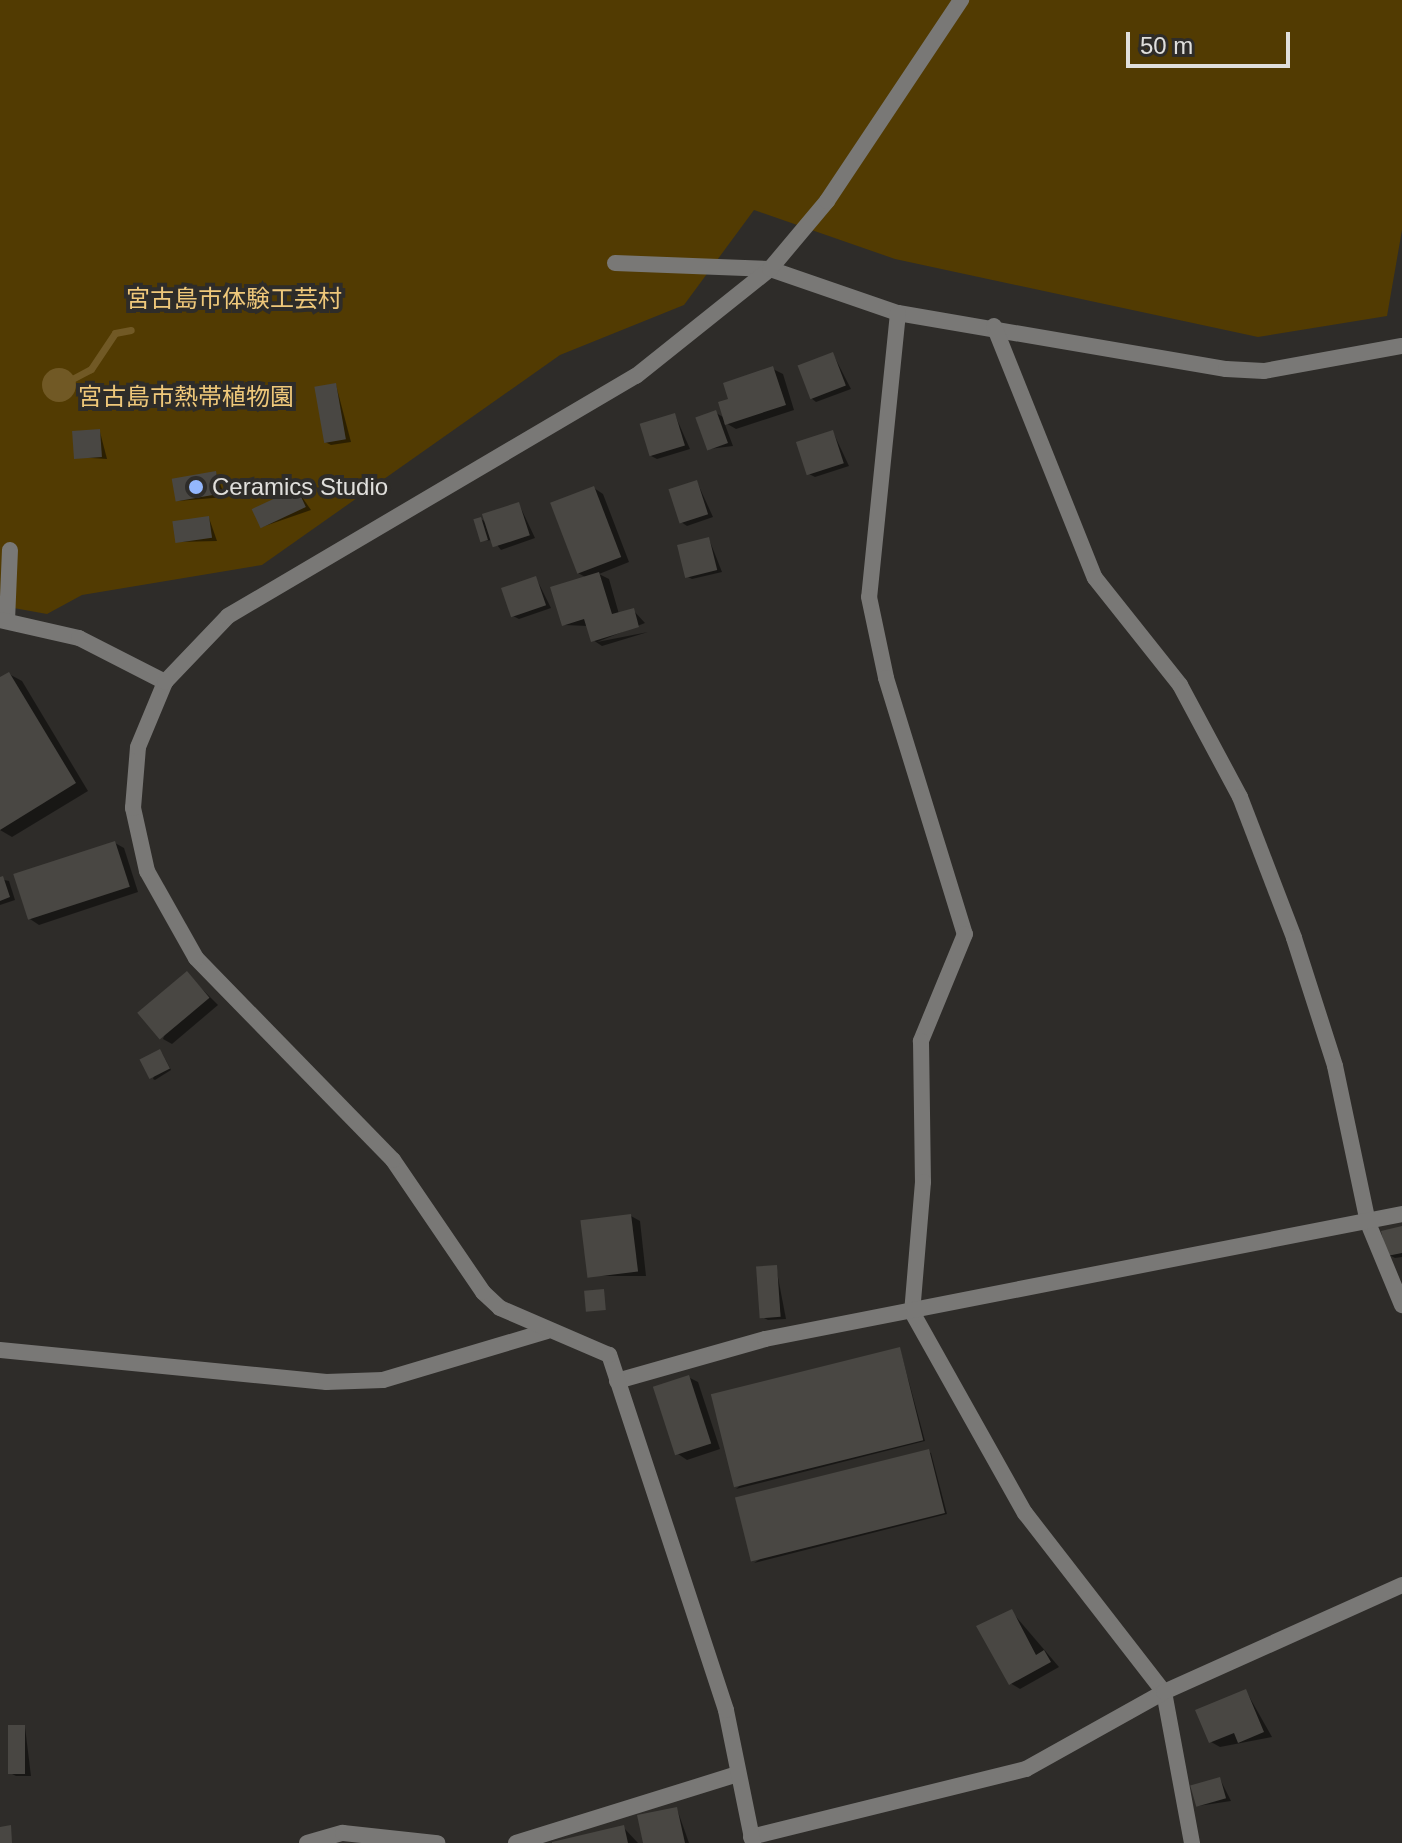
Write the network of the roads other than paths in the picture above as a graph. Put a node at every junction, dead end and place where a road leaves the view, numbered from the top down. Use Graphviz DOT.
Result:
graph roads {
  1 [pos="961,0"];
  2 [pos="615,263"];
  3 [pos="770,269"];
  4 [pos="898,313"];
  5 [pos="994,326"];
  6 [pos="1402,346"];
  7 [pos="10,550"];
  8 [pos="4,620"];
  9 [pos="165,682"];
  10 [pos="1402,1214"];
  11 [pos="1368,1223"];
  12 [pos="1402,1305"];
  13 [pos="912,1312"];
  14 [pos="547,1331"];
  15 [pos="0,1350"];
  16 [pos="617,1381"];
  17 [pos="1402,1585"];
  18 [pos="1164,1692"];
  19 [pos="737,1774"];
  20 [pos="752,1840"];
  21 [pos="307,1843"];
  22 [pos="437,1843"];
  23 [pos="516,1843"];
  24 [pos="1192,1843"];
  1 -- 3 [label="street"];
  2 -- 3 [label="street"];
  3 -- 4 [label="street"];
  3 -- 9 [label="street"];
  4 -- 5 [label="street"];
  4 -- 13 [label="street"];
  5 -- 6 [label="street"];
  5 -- 11 [label="street"];
  7 -- 8 [label="street"];
  8 -- 9 [label="street"];
  9 -- 14 [label="street"];
  10 -- 11 [label="street"];
  11 -- 12 [label="street"];
  11 -- 13 [label="street"];
  13 -- 16 [label="street"];
  13 -- 18 [label="street"];
  14 -- 15 [label="street"];
  14 -- 16 [label="street"];
  16 -- 19 [label="street"];
  17 -- 18 [label="street"];
  18 -- 20 [label="street"];
  18 -- 24 [label="street"];
  19 -- 20 [label="street"];
  19 -- 23 [label="street"];
  21 -- 22 [label="street"];
}
